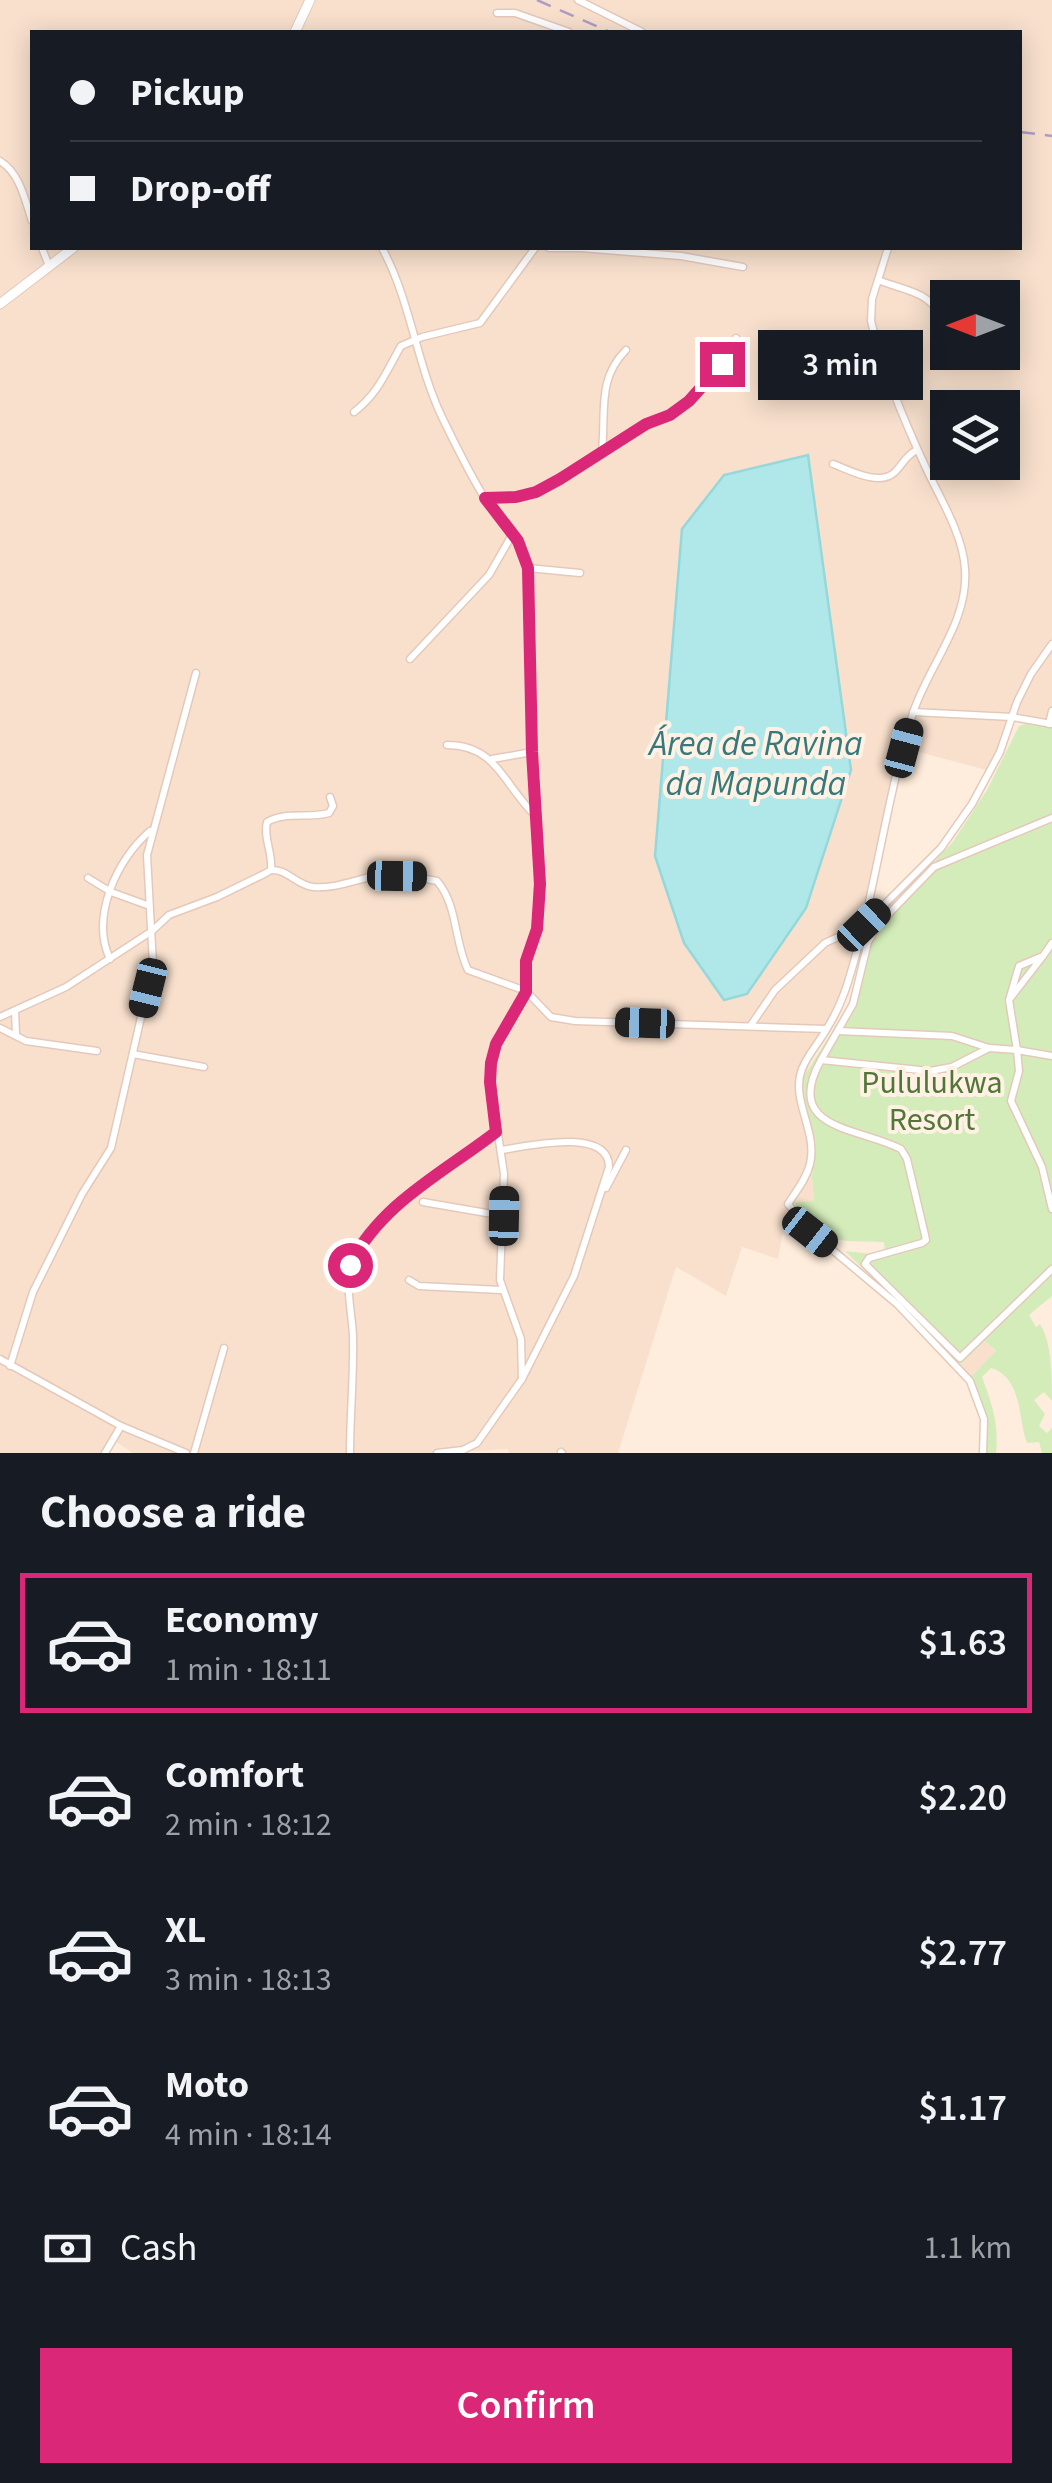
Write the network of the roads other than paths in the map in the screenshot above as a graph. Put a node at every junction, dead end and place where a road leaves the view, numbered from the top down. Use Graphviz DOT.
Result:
graph roads {
  1 [pos="310,0"];
  2 [pos="578,0"];
  3 [pos="498,13"];
  4 [pos="296,30"];
  5 [pos="563,30"];
  6 [pos="638,30"];
  7 [pos="0,161"];
  8 [pos="30,215"];
  9 [pos="43,250"];
  10 [pos="70,250"];
  11 [pos="383,250"];
  12 [pos="534,250"];
  13 [pos="606,250"];
  14 [pos="887,250"];
  15 [pos="49,266"];
  16 [pos="743,268"];
  17 [pos="878,280"];
  18 [pos="930,299"];
  19 [pos="0,304"];
  20 [pos="736,338"];
  21 [pos="413,340"];
  22 [pos="626,350"];
  23 [pos="354,412"];
  24 [pos="917,450"];
  25 [pos="602,452"];
  26 [pos="833,464"];
  27 [pos="485,498"];
  28 [pos="512,536"];
  29 [pos="528,568"];
  30 [pos="580,573"];
  31 [pos="1052,644"];
  32 [pos="410,659"];
  33 [pos="196,673"];
  34 [pos="1052,711"];
  35 [pos="913,712"];
  36 [pos="1012,716"];
  37 [pos="1050,724"];
  38 [pos="446,745"];
  39 [pos="532,752"];
  40 [pos="492,759"];
  41 [pos="330,797"];
  42 [pos="538,818"];
  43 [pos="1052,818"];
  44 [pos="152,830"];
  45 [pos="271,870"];
  46 [pos="88,878"];
  47 [pos="111,892"];
  48 [pos="147,905"];
  49 [pos="864,925"];
  50 [pos="152,930"];
  51 [pos="1052,943"];
  52 [pos="110,959"];
  53 [pos="526,992"];
  54 [pos="16,1012"];
  55 [pos="0,1017"];
  56 [pos="750,1026"];
  57 [pos="0,1028"];
  58 [pos="827,1029"];
  59 [pos="838,1031"];
  60 [pos="16,1034"];
  61 [pos="989,1048"];
  62 [pos="1017,1050"];
  63 [pos="97,1051"];
  64 [pos="133,1054"];
  65 [pos="1052,1056"];
  66 [pos="820,1060"];
  67 [pos="204,1067"];
  68 [pos="496,1132"];
  69 [pos="502,1150"];
  70 [pos="626,1150"];
  71 [pos="601,1198"];
  72 [pos="424,1202"];
  73 [pos="1052,1209"];
  74 [pos="504,1216"];
  75 [pos="1052,1269"];
  76 [pos="409,1280"];
  77 [pos="501,1290"];
  78 [pos="224,1348"];
  79 [pos="0,1359"];
  80 [pos="10,1366"];
  81 [pos="522,1380"];
  82 [pos="120,1426"];
  83 [pos="105,1453"];
  84 [pos="186,1453"];
  85 [pos="194,1453"];
  86 [pos="350,1453"];
  87 [pos="437,1453"];
  88 [pos="983,1453"];
  1 -- 4 [label="street"];
  2 -- 6 [label="street"];
  3 -- 5 [label="street"];
  7 -- 8 [label="street"];
  9 -- 15 [label="street"];
  10 -- 15 [label="street"];
  11 -- 21 [label="street"];
  12 -- 21 [label="street"];
  13 -- 16 [label="street"];
  14 -- 17 [label="street"];
  15 -- 19 [label="street"];
  17 -- 18 [label="street"];
  17 -- 24 [label="street"];
  20 -- 25 [label="street"];
  21 -- 23 [label="street"];
  21 -- 27 [label="street"];
  22 -- 25 [label="street"];
  24 -- 26 [label="street"];
  24 -- 35 [label="street"];
  25 -- 27 [label="street"];
  27 -- 28 [label="street"];
  28 -- 29 [label="street"];
  28 -- 32 [label="street"];
  29 -- 30 [label="street"];
  29 -- 39 [label="street"];
  31 -- 36 [label="street"];
  33 -- 44 [label="street"];
  34 -- 37 [label="street"];
  35 -- 36 [label="street"];
  35 -- 49 [label="street"];
  36 -- 37 [label="street"];
  36 -- 49 [label="street"];
  38 -- 40 [label="street"];
  39 -- 40 [label="street"];
  39 -- 42 [label="street"];
  40 -- 42 [label="street"];
  41 -- 45 [label="street"];
  42 -- 53 [label="street"];
  43 -- 59 [label="street"];
  44 -- 47 [label="street"];
  44 -- 48 [label="street"];
  45 -- 50 [label="street"];
  45 -- 53 [label="street"];
  46 -- 47 [label="street"];
  47 -- 48 [label="street"];
  47 -- 52 [label="street"];
  48 -- 50 [label="street"];
  49 -- 56 [label="street"];
  49 -- 58 [label="street"];
  50 -- 52 [label="street"];
  50 -- 64 [label="street"];
  51 -- 62 [label="street"];
  52 -- 54 [label="street"];
  53 -- 56 [label="street"];
  53 -- 68 [label="street"];
  54 -- 55 [label="street"];
  54 -- 60 [label="street"];
  56 -- 58 [label="street"];
  57 -- 60 [label="street"];
  58 -- 88 [label="street"];
  59 -- 61 [label="street"];
  59 -- 66 [label="street"];
  60 -- 63 [label="street"];
  61 -- 62 [label="street"];
  61 -- 66 [label="street"];
  62 -- 65 [label="street"];
  62 -- 73 [label="street"];
  64 -- 67 [label="street"];
  64 -- 80 [label="street"];
  66 -- 75 [label="street"];
  68 -- 69 [label="street"];
  68 -- 86 [label="street"];
  69 -- 71 [label="street"];
  69 -- 74 [label="street"];
  70 -- 71 [label="street"];
  71 -- 81 [label="street"];
  72 -- 74 [label="street"];
  74 -- 77 [label="street"];
  76 -- 77 [label="street"];
  77 -- 81 [label="street"];
  78 -- 85 [label="street"];
  79 -- 80 [label="street"];
  80 -- 82 [label="street"];
  81 -- 87 [label="street"];
  82 -- 83 [label="street"];
  82 -- 84 [label="street"];
}
